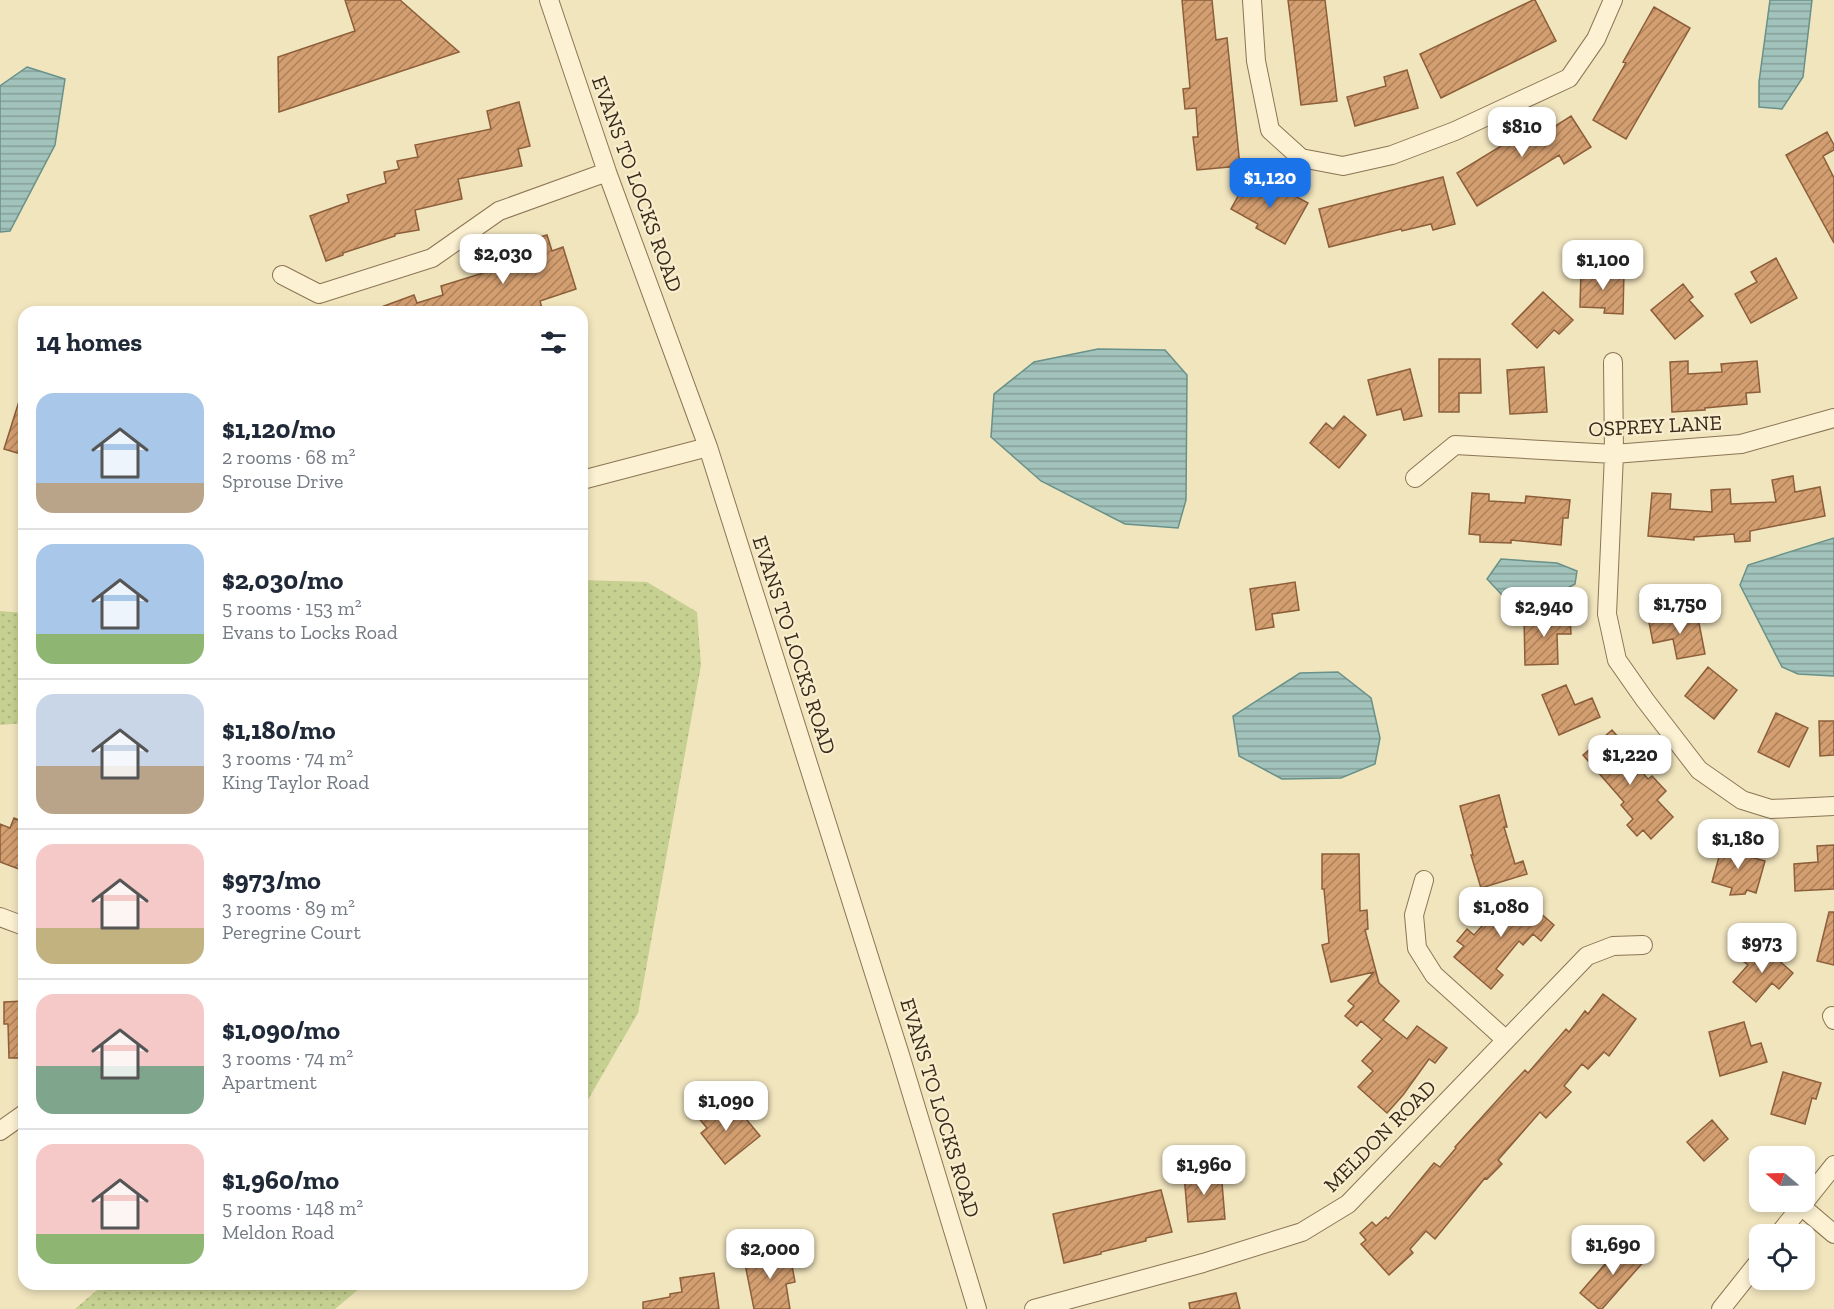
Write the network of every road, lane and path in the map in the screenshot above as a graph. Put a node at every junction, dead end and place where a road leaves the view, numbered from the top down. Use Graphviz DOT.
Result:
graph roads {
  1 [pos="549,0"];
  2 [pos="1252,0"];
  3 [pos="1613,0"];
  4 [pos="607,172"];
  5 [pos="282,275"];
  6 [pos="1613,362"];
  7 [pos="1834,418"];
  8 [pos="708,447"];
  9 [pos="1614,454"];
  10 [pos="588,478"];
  11 [pos="1414,478"];
  12 [pos="1834,806"];
  13 [pos="1424,880"];
  14 [pos="0,917"];
  15 [pos="18,924"];
  16 [pos="1642,945"];
  17 [pos="1505,1040"];
  18 [pos="18,1118"];
  19 [pos="0,1131"];
  20 [pos="1834,1165"];
  21 [pos="1815,1189"];
  22 [pos="1796,1212"];
  23 [pos="1808,1212"];
  24 [pos="1787,1224"];
  25 [pos="1834,1234"];
  26 [pos="1749,1274"];
  27 [pos="977,1309"];
  28 [pos="1034,1309"];
  29 [pos="1721,1309"];
  1 -- 4 [label="street, EVANS TO LOCKS ROAD"];
  2 -- 3 [label="street"];
  4 -- 5 [label="street"];
  4 -- 8 [label="street, EVANS TO LOCKS ROAD"];
  6 -- 9 [label="street"];
  7 -- 9 [label="street, OSPREY LANE"];
  8 -- 10 [label="street"];
  8 -- 27 [label="street, EVANS TO LOCKS ROAD"];
  9 -- 11 [label="street, OSPREY LANE"];
  9 -- 12 [label="street"];
  13 -- 17 [label="street"];
  14 -- 15 [label="street"];
  16 -- 17 [label="street, MELDON ROAD"];
  17 -- 28 [label="street, MELDON ROAD"];
  18 -- 19 [label="street"];
  20 -- 21 [label="street"];
  22 -- 24 [label="street"];
  23 -- 25 [label="street"];
  26 -- 29 [label="street"];
}
